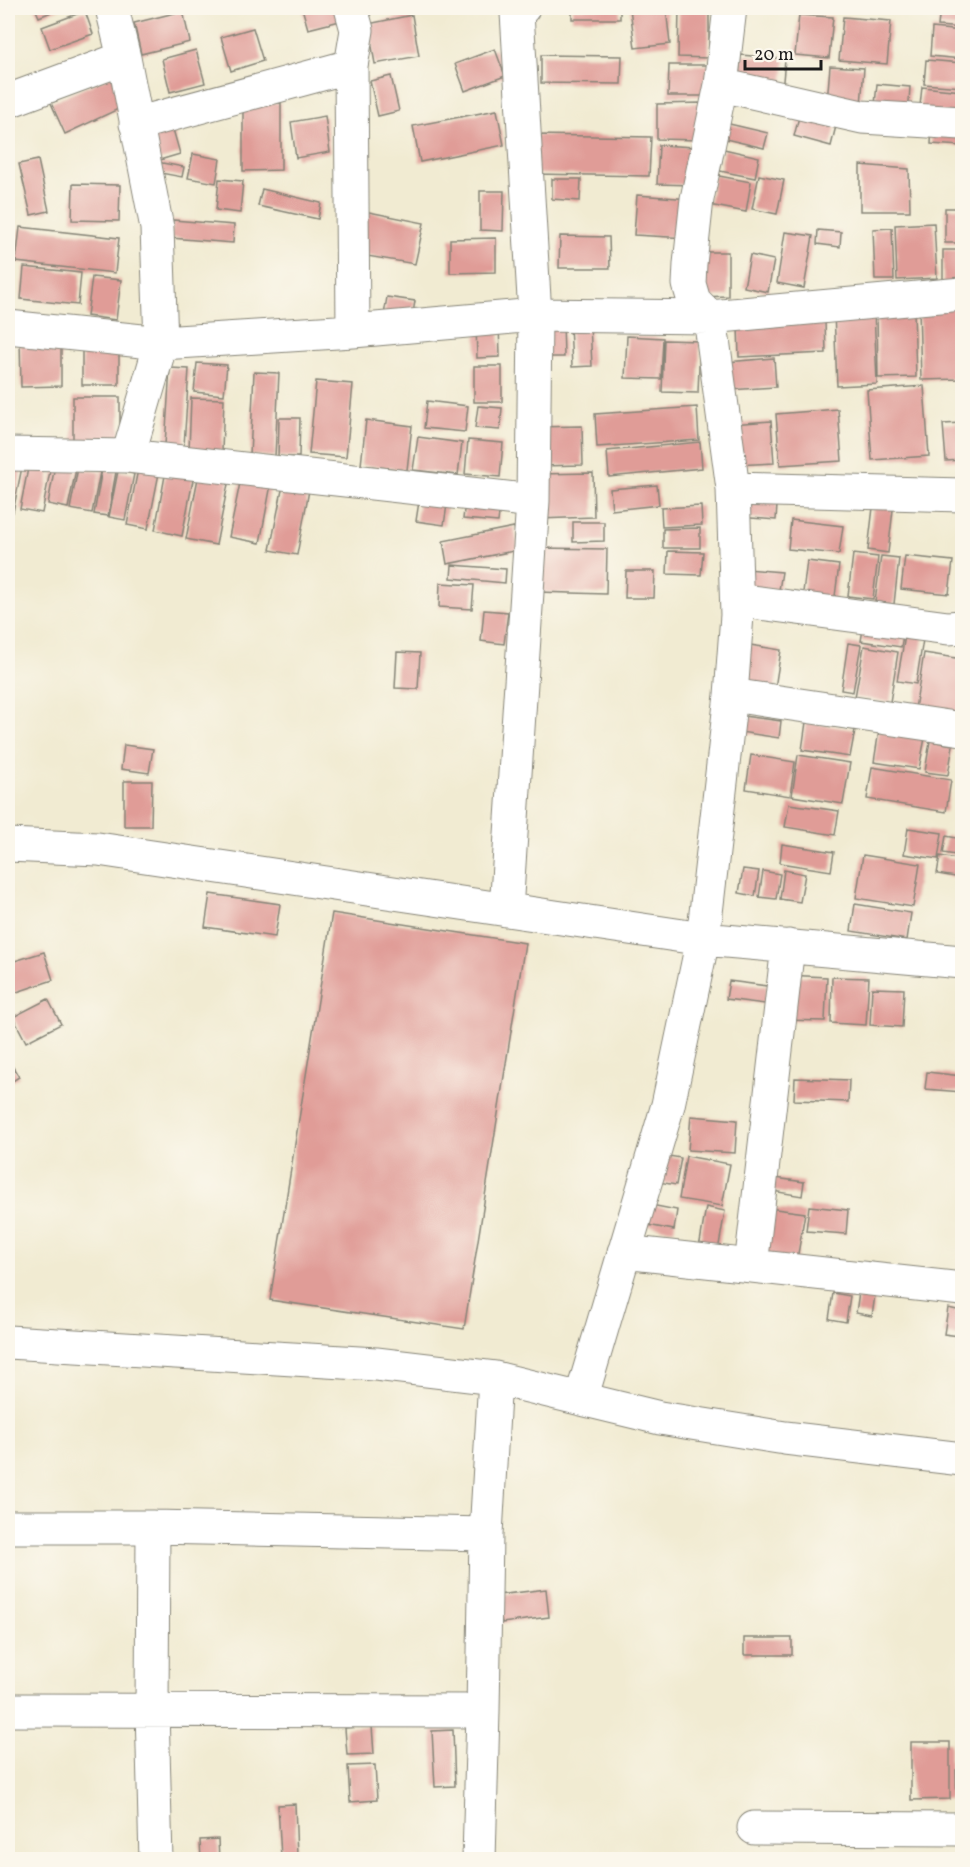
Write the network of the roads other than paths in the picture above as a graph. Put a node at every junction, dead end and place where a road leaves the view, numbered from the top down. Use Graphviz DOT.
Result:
graph roads {
  1 [pos="112,8"];
  2 [pos="351,8"];
  3 [pos="523,8"];
  4 [pos="730,8"];
  5 [pos="124,58"];
  6 [pos="351,66"];
  7 [pos="721,85"];
  8 [pos="8,101"];
  9 [pos="963,123"];
  10 [pos="136,124"];
  11 [pos="963,294"];
  12 [pos="535,315"];
  13 [pos="710,317"];
  14 [pos="8,327"];
  15 [pos="353,331"];
  16 [pos="161,342"];
  17 [pos="8,454"];
  18 [pos="128,456"];
  19 [pos="733,489"];
  20 [pos="963,495"];
  21 [pos="533,501"];
  22 [pos="737,600"];
  23 [pos="963,627"];
  24 [pos="731,695"];
  25 [pos="963,729"];
  26 [pos="8,845"];
  27 [pos="506,910"];
  28 [pos="703,939"];
  29 [pos="788,946"];
  30 [pos="963,962"];
  31 [pos="624,1252"];
  32 [pos="752,1266"];
  33 [pos="963,1289"];
  34 [pos="8,1342"];
  35 [pos="495,1378"];
  36 [pos="580,1399"];
  37 [pos="963,1459"];
  38 [pos="8,1527"];
  39 [pos="153,1527"];
  40 [pos="486,1534"];
  41 [pos="8,1710"];
  42 [pos="152,1710"];
  43 [pos="483,1711"];
  44 [pos="754,1828"];
  45 [pos="963,1829"];
  46 [pos="156,1860"];
  47 [pos="479,1860"];
  1 -- 5 [label="street"];
  2 -- 6 [label="street"];
  3 -- 12 [label="street"];
  4 -- 7 [label="street"];
  5 -- 8 [label="street"];
  5 -- 10 [label="street"];
  6 -- 10 [label="street"];
  6 -- 15 [label="street"];
  7 -- 9 [label="street"];
  7 -- 13 [label="street"];
  10 -- 16 [label="street"];
  11 -- 13 [label="street"];
  12 -- 13 [label="street"];
  12 -- 15 [label="street"];
  12 -- 21 [label="street"];
  13 -- 19 [label="street"];
  14 -- 16 [label="street"];
  15 -- 16 [label="street"];
  16 -- 18 [label="street"];
  17 -- 18 [label="street"];
  18 -- 21 [label="street"];
  19 -- 20 [label="street"];
  19 -- 22 [label="street"];
  21 -- 27 [label="street"];
  22 -- 23 [label="street"];
  22 -- 24 [label="street"];
  24 -- 25 [label="street"];
  24 -- 28 [label="street"];
  26 -- 27 [label="street"];
  27 -- 28 [label="street"];
  28 -- 29 [label="street"];
  28 -- 31 [label="street"];
  29 -- 30 [label="street"];
  29 -- 32 [label="street"];
  31 -- 32 [label="street"];
  31 -- 36 [label="street"];
  32 -- 33 [label="street"];
  34 -- 35 [label="street"];
  35 -- 36 [label="street"];
  35 -- 40 [label="street"];
  36 -- 37 [label="street"];
  38 -- 39 [label="street"];
  39 -- 40 [label="street"];
  39 -- 42 [label="street"];
  40 -- 43 [label="street"];
  41 -- 42 [label="street"];
  42 -- 43 [label="street"];
  42 -- 46 [label="street"];
  43 -- 47 [label="street"];
  44 -- 45 [label="street"];
}
